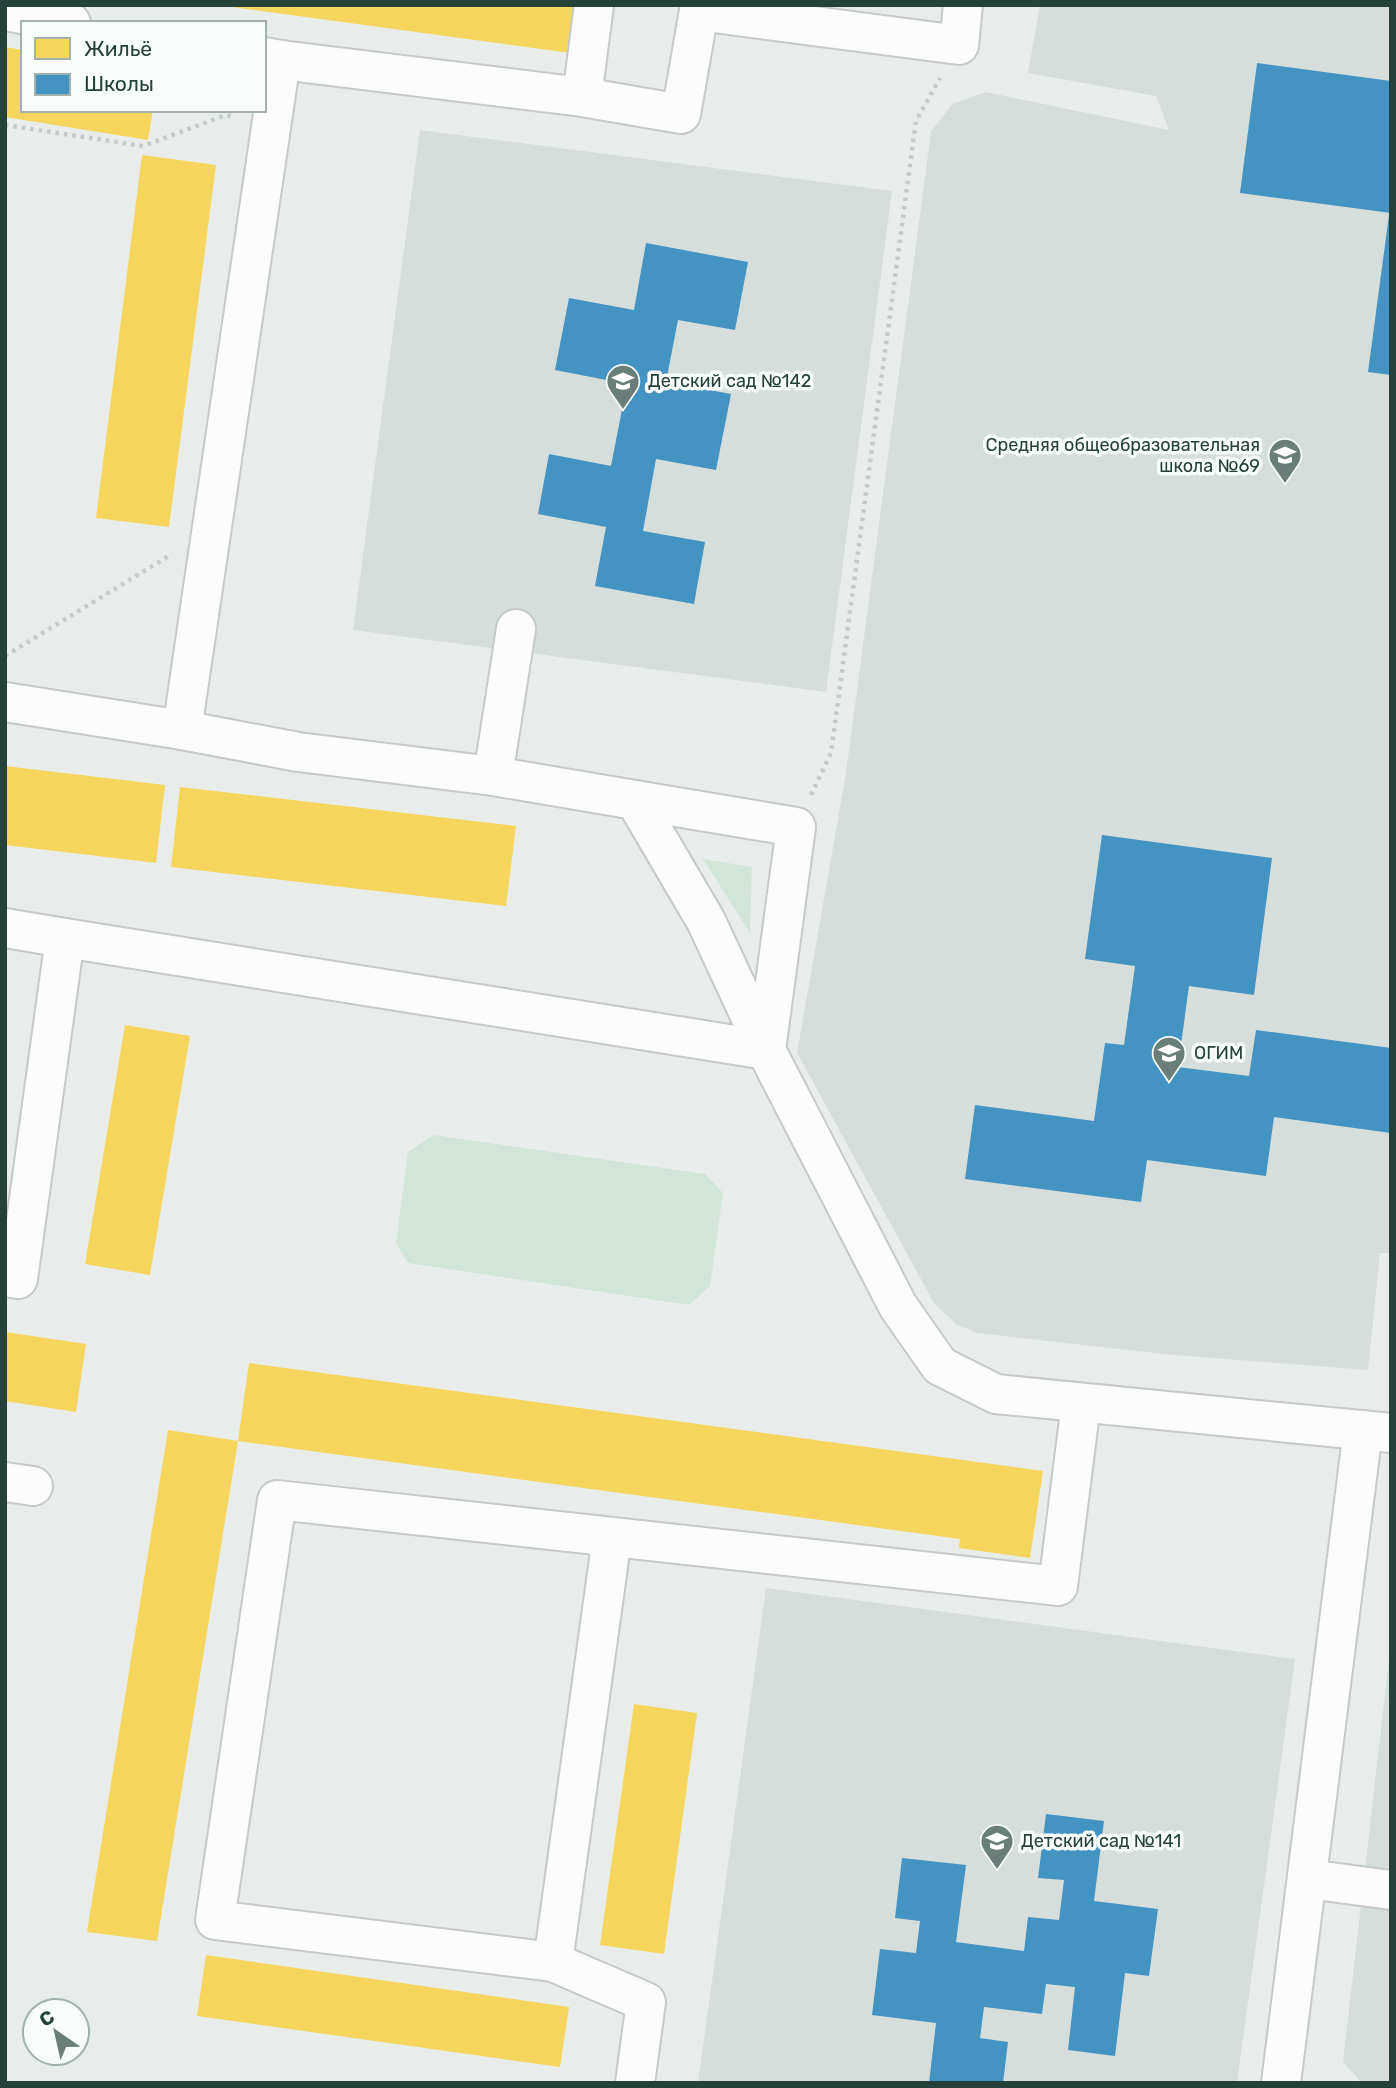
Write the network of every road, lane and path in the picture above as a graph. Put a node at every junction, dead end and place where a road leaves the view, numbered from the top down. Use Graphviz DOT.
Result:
graph roads {
  1 [pos="594,5"];
  2 [pos="963,5"];
  3 [pos="699,8"];
  4 [pos="5,11"];
  5 [pos="61,21"];
  6 [pos="959,46"];
  7 [pos="272,59"];
  8 [pos="582,97"];
  9 [pos="5,125"];
  10 [pos="271,125"];
  11 [pos="208,550"];
  12 [pos="516,629"];
  13 [pos="5,656"];
  14 [pos="5,702"];
  15 [pos="182,730"];
  16 [pos="493,776"];
  17 [pos="635,800"];
  18 [pos="796,827"];
  19 [pos="5,928"];
  20 [pos="65,937"];
  21 [pos="766,1051"];
  22 [pos="5,1277"];
  23 [pos="1081,1404"];
  24 [pos="1377,1432"];
  25 [pos="612,1538"];
  26 [pos="1308,1879"];
  27 [pos="1391,1890"];
  28 [pos="553,1962"];
  29 [pos="635,2083"];
  30 [pos="1282,2083"];
  1 -- 8 [label="street"];
  2 -- 6 [label="street"];
  3 -- 6 [label="street"];
  3 -- 8 [label="street"];
  4 -- 5 [label="street"];
  6 -- 18 [label="path"];
  7 -- 8 [label="street"];
  7 -- 10 [label="street"];
  9 -- 10 [label="path"];
  10 -- 11 [label="street"];
  11 -- 13 [label="path"];
  11 -- 15 [label="street"];
  12 -- 16 [label="street"];
  14 -- 15 [label="street"];
  15 -- 16 [label="street"];
  16 -- 17 [label="street"];
  17 -- 18 [label="street"];
  17 -- 21 [label="street"];
  18 -- 21 [label="street"];
  19 -- 20 [label="street"];
  20 -- 21 [label="street"];
  20 -- 22 [label="street"];
  21 -- 23 [label="street"];
  23 -- 24 [label="street"];
  23 -- 25 [label="street"];
  24 -- 26 [label="street"];
  25 -- 28 [label="street"];
  25 -- 28 [label="street"];
  26 -- 27 [label="street"];
  26 -- 30 [label="street"];
  28 -- 29 [label="street"];
}
